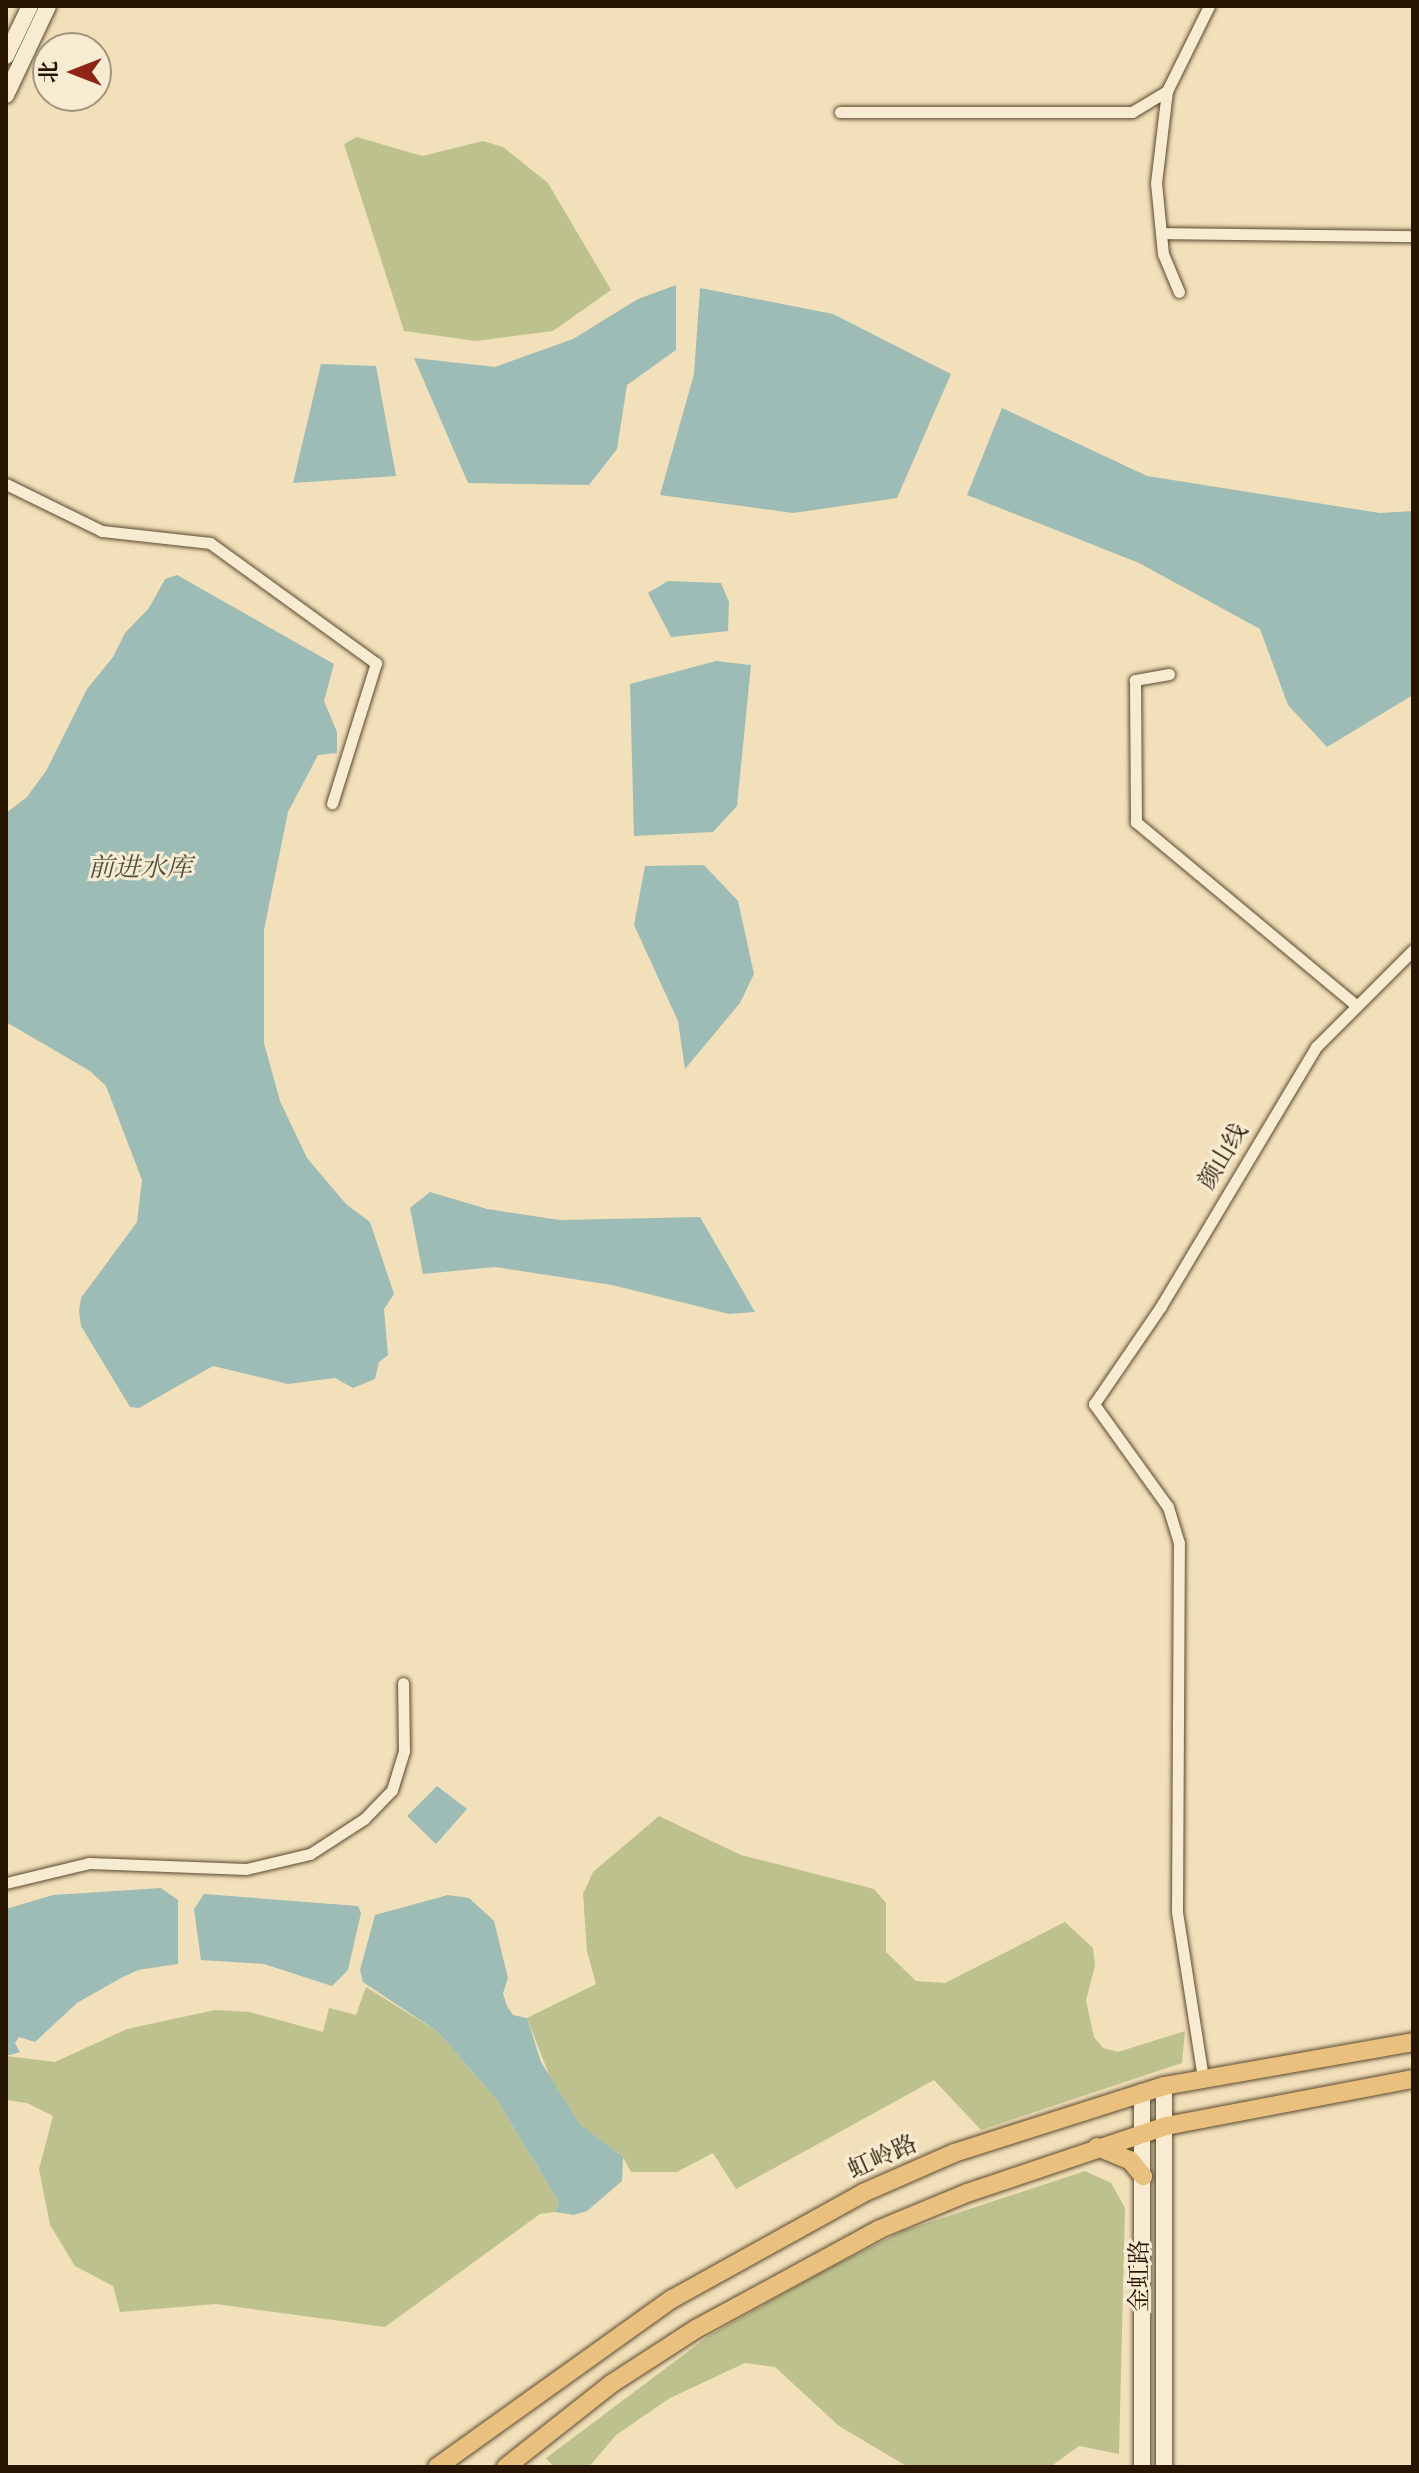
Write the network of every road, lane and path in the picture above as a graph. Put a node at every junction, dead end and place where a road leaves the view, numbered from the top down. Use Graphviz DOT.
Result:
graph roads {
  1 [pos="30,6"];
  2 [pos="48,6"];
  3 [pos="1209,6"];
  4 [pos="6,56"];
  5 [pos="1167,91"];
  6 [pos="6,95"];
  7 [pos="840,112"];
  8 [pos="1161,233"];
  9 [pos="1413,236"];
  10 [pos="1179,292"];
  11 [pos="6,484"];
  12 [pos="1169,674"];
  13 [pos="332,803"];
  14 [pos="1413,950"];
  15 [pos="1356,1005"];
  16 [pos="403,1683"];
  17 [pos="6,1883"];
  18 [pos="1413,2042"];
  19 [pos="1203,2078"];
  20 [pos="1413,2079"];
  21 [pos="1164,2086"];
  22 [pos="1142,2092"];
  23 [pos="1166,2126"];
  24 [pos="1143,2133"];
  25 [pos="1097,2147"];
  26 [pos="1143,2176"];
  27 [pos="519,2463"];
  28 [pos="437,2467"];
  29 [pos="1142,2467"];
  30 [pos="1164,2467"];
  1 -- 4 [label="street"];
  2 -- 6 [label="street"];
  3 -- 5 [label="street"];
  5 -- 7 [label="street"];
  5 -- 8 [label="street"];
  8 -- 9 [label="street"];
  8 -- 10 [label="street"];
  11 -- 13 [label="street"];
  12 -- 15 [label="street"];
  14 -- 15 [label="street, 颜山线"];
  15 -- 19 [label="street, 颜山线"];
  16 -- 17 [label="street"];
  18 -- 19 [label="main road, 虹岭路"];
  19 -- 21 [label="main road, 虹岭路"];
  20 -- 23 [label="main road"];
  21 -- 22 [label="main road, 虹岭路"];
  21 -- 23 [label="street, 金虹路"];
  22 -- 24 [label="street, 金虹路"];
  22 -- 28 [label="main road, 虹岭路"];
  23 -- 24 [label="main road"];
  23 -- 30 [label="street, 金虹路"];
  24 -- 25 [label="main road"];
  24 -- 26 [label="street, 金虹路"];
  25 -- 26 [label="main road"];
  25 -- 27 [label="main road"];
  26 -- 29 [label="street, 金虹路"];
}
